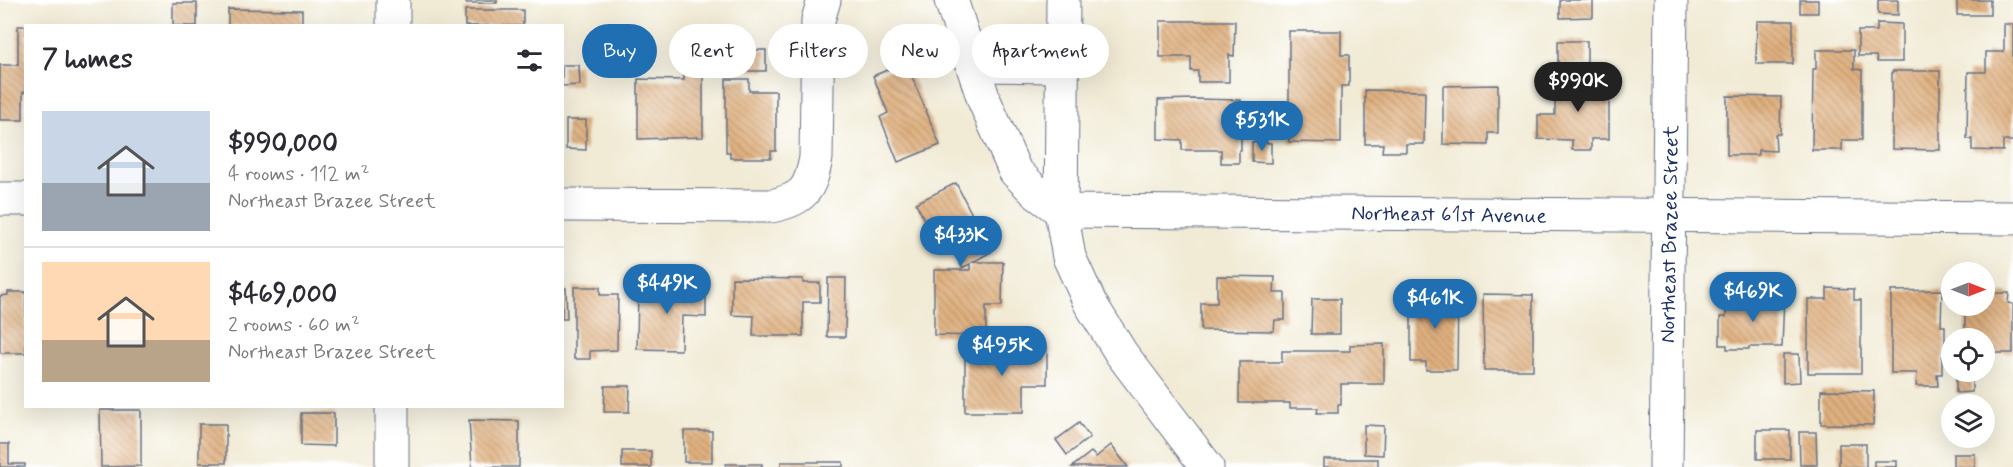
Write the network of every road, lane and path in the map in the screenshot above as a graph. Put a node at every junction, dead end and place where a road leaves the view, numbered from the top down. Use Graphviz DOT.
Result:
graph roads {
  1 [pos="393,0"];
  2 [pos="824,0"];
  3 [pos="951,0"];
  4 [pos="1064,0"];
  5 [pos="1671,0"];
  6 [pos="393,24"];
  7 [pos="1063,24"];
  8 [pos="972,62"];
  9 [pos="977,78"];
  10 [pos="1062,78"];
  11 [pos="0,199"];
  12 [pos="24,199"];
  13 [pos="564,205"];
  14 [pos="1061,211"];
  15 [pos="1670,216"];
  16 [pos="2013,218"];
  17 [pos="392,408"];
  18 [pos="392,467"];
  19 [pos="1207,467"];
  20 [pos="1666,467"];
  1 -- 6 [label="street"];
  2 -- 13 [label="street"];
  3 -- 8 [label="street"];
  4 -- 7 [label="street"];
  5 -- 15 [label="street, Northeast Brazee Street"];
  9 -- 14 [label="street"];
  10 -- 14 [label="street"];
  11 -- 12 [label="street"];
  14 -- 15 [label="street, Northeast 61st Avenue"];
  14 -- 19 [label="street"];
  15 -- 16 [label="street, Northeast 61st Avenue"];
  15 -- 20 [label="street, Northeast Brazee Street"];
  17 -- 18 [label="street"];
}
